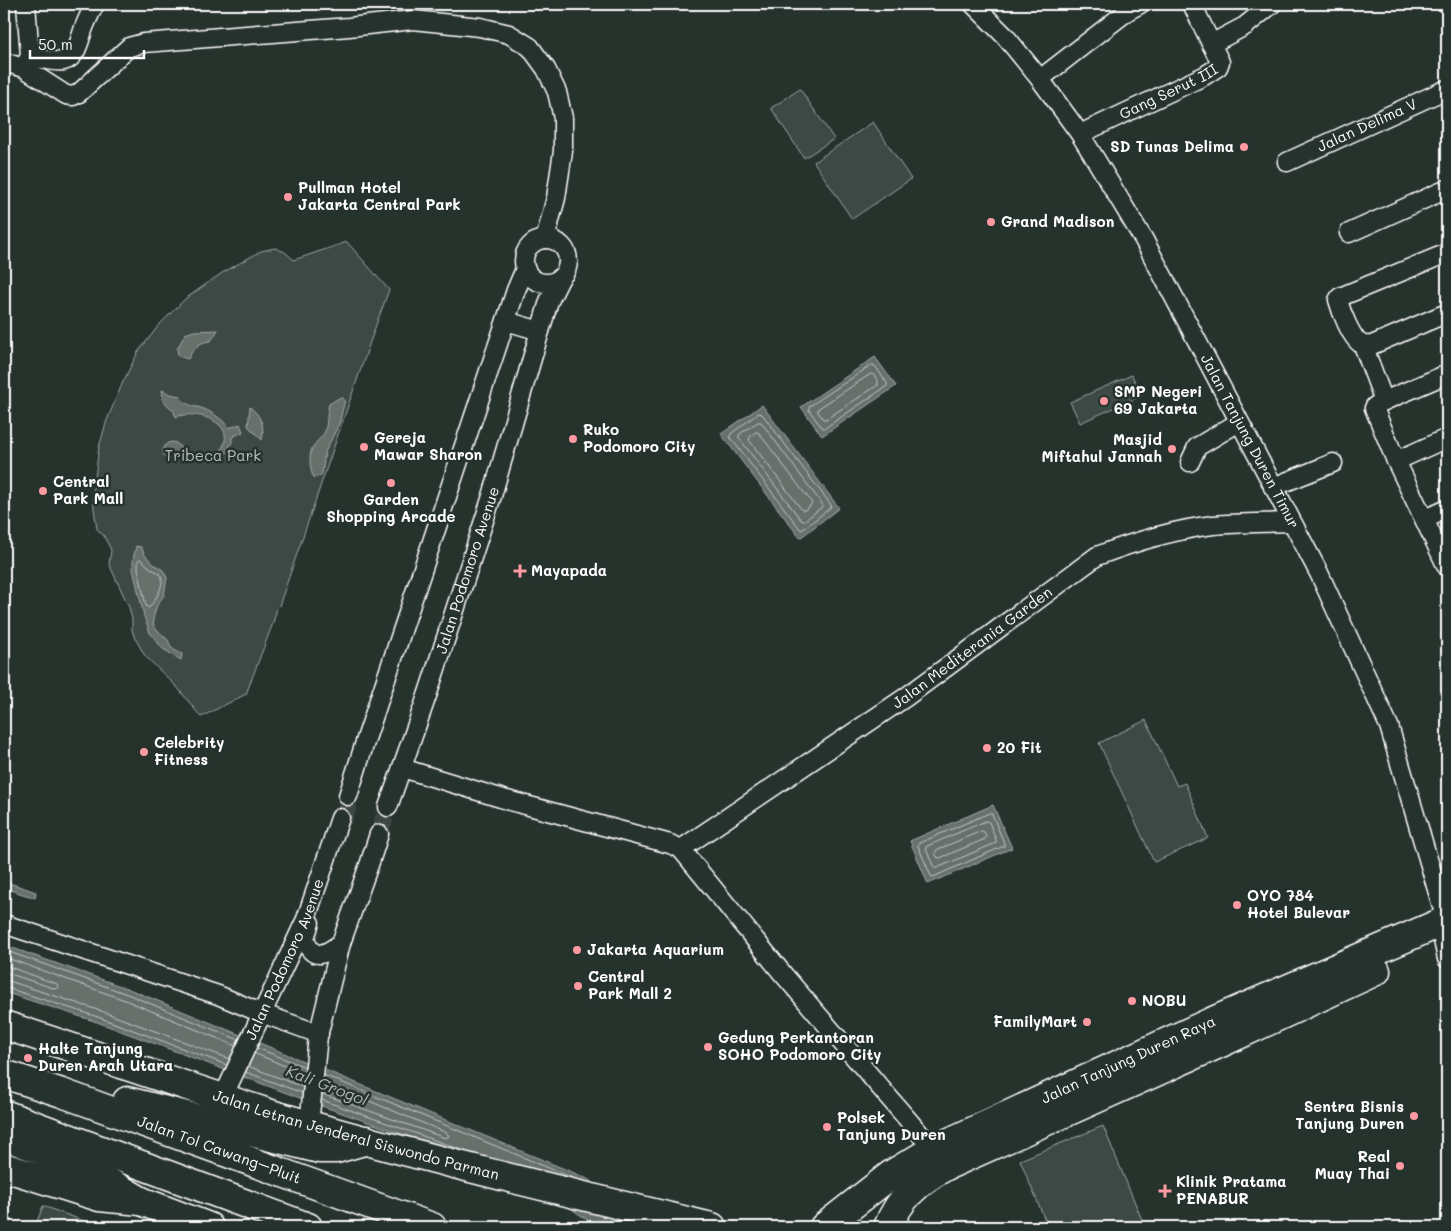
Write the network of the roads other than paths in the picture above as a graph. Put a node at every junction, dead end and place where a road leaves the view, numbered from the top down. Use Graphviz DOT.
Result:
graph roads {
  1 [pos="26,4"];
  2 [pos="95,4"];
  3 [pos="973,4"];
  4 [pos="1140,4"];
  5 [pos="1192,4"];
  6 [pos="1272,4"];
  7 [pos="1211,44"];
  8 [pos="4,62"];
  9 [pos="27,62"];
  10 [pos="1040,79"];
  11 [pos="1447,89"];
  12 [pos="1080,134"];
  13 [pos="1287,162"];
  14 [pos="1447,189"];
  15 [pos="1349,233"];
  16 [pos="545,239"];
  17 [pos="1447,252"];
  18 [pos="526,269"];
  19 [pos="560,279"];
  20 [pos="1447,313"];
  21 [pos="506,321"];
  22 [pos="540,331"];
  23 [pos="1363,345"];
  24 [pos="1447,374"];
  25 [pos="1384,401"];
  26 [pos="1239,422"];
  27 [pos="1447,438"];
  28 [pos="1396,461"];
  29 [pos="1190,462"];
  30 [pos="1333,463"];
  31 [pos="1273,487"];
  32 [pos="1447,509"];
  33 [pos="1425,519"];
  34 [pos="1291,522"];
  35 [pos="1447,567"];
  36 [pos="402,768"];
  37 [pos="350,796"];
  38 [pos="388,807"];
  39 [pos="379,834"];
  40 [pos="681,848"];
  41 [pos="4,924"];
  42 [pos="1446,936"];
  43 [pos="341,943"];
  44 [pos="261,1014"];
  45 [pos="4,1025"];
  46 [pos="318,1035"];
  47 [pos="4,1074"];
  48 [pos="228,1086"];
  49 [pos="62,1094"];
  50 [pos="4,1114"];
  51 [pos="310,1115"];
  52 [pos="4,1136"];
  53 [pos="366,1140"];
  54 [pos="940,1158"];
  55 [pos="4,1167"];
  56 [pos="141,1201"];
  57 [pos="209,1227"];
  58 [pos="308,1227"];
  59 [pos="432,1227"];
  60 [pos="712,1227"];
  61 [pos="824,1227"];
  62 [pos="888,1227"];
  1 -- 9 [label="street"];
  2 -- 9 [label="street"];
  3 -- 10 [label="street, Jalan Tanjung Duren Timur"];
  4 -- 10 [label="street"];
  5 -- 7 [label="street, Gang Serut III"];
  6 -- 7 [label="street"];
  7 -- 12 [label="street, Gang Serut III"];
  8 -- 9 [label="street"];
  9 -- 16 [label="street"];
  10 -- 12 [label="street, Jalan Tanjung Duren Timur"];
  11 -- 13 [label="street, Jalan Delima V"];
  12 -- 26 [label="street, Jalan Tanjung Duren Timur"];
  14 -- 15 [label="street"];
  16 -- 18 [label="street"];
  16 -- 19 [label="street"];
  17 -- 23 [label="street"];
  18 -- 19 [label="street"];
  18 -- 21 [label="street"];
  19 -- 22 [label="street, Jalan Podomoro Avenue"];
  20 -- 23 [label="street"];
  21 -- 22 [label="street"];
  21 -- 37 [label="street"];
  22 -- 36 [label="street, Jalan Podomoro Avenue"];
  23 -- 25 [label="street"];
  24 -- 25 [label="street"];
  25 -- 28 [label="street"];
  26 -- 29 [label="street"];
  26 -- 31 [label="street, Jalan Tanjung Duren Timur"];
  27 -- 28 [label="street"];
  28 -- 33 [label="street"];
  30 -- 31 [label="street"];
  31 -- 34 [label="street, Jalan Tanjung Duren Timur"];
  32 -- 33 [label="street"];
  33 -- 35 [label="street"];
  34 -- 40 [label="street, Jalan Mediterania Garden"];
  34 -- 42 [label="street, Jalan Tanjung Duren Timur"];
  36 -- 38 [label="street, Jalan Podomoro Avenue"];
  36 -- 40 [label="street"];
  39 -- 43 [label="street"];
  40 -- 54 [label="street"];
  41 -- 44 [label="street"];
  42 -- 54 [label="main road, Jalan Tanjung Duren Raya"];
  43 -- 44 [label="street, Jalan Podomoro Avenue"];
  43 -- 46 [label="street"];
  44 -- 46 [label="street"];
  44 -- 48 [label="street, Jalan Podomoro Avenue"];
  45 -- 48 [label="main road, Jalan Letnan Jenderal Siswondo Parman"];
  46 -- 51 [label="street"];
  47 -- 49 [label="main road, Jalan Tol Cawang–Pluit"];
  48 -- 51 [label="main road, Jalan Letnan Jenderal Siswondo Parman"];
  49 -- 53 [label="main road"];
  49 -- 59 [label="main road, Jalan Tol Cawang–Pluit"];
  50 -- 58 [label="main road"];
  51 -- 53 [label="main road, Jalan Letnan Jenderal Siswondo Parman"];
  52 -- 56 [label="main road"];
  53 -- 60 [label="main road, Jalan Letnan Jenderal Siswondo Parman"];
  54 -- 61 [label="main road, Jalan Tanjung Duren Raya"];
  54 -- 62 [label="main road, Jalan Tanjung Duren Raya"];
  55 -- 56 [label="main road"];
  56 -- 57 [label="main road"];
}
